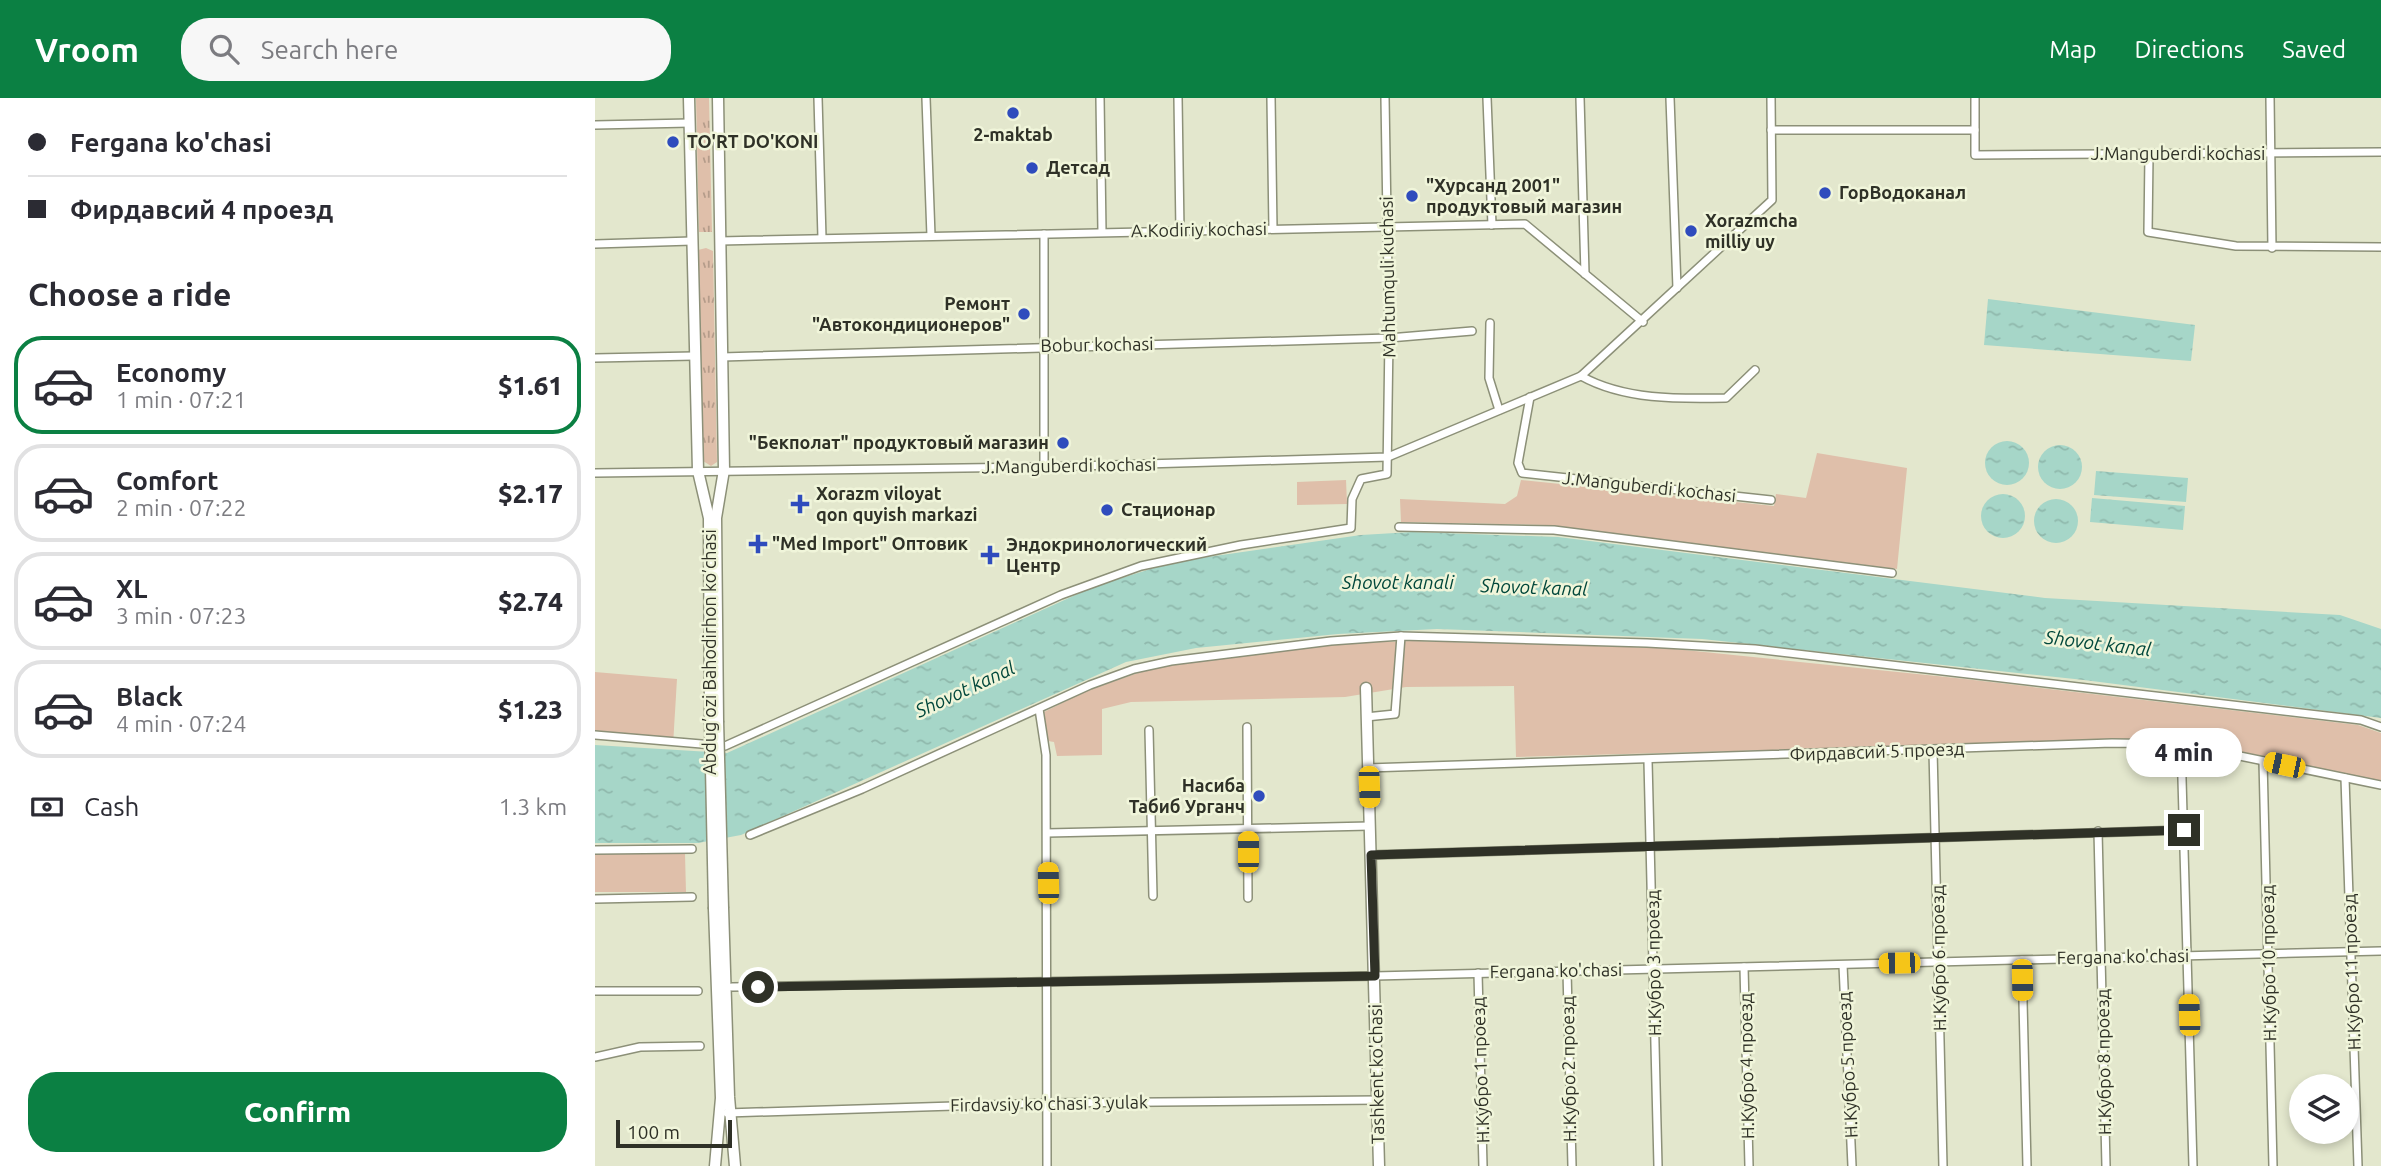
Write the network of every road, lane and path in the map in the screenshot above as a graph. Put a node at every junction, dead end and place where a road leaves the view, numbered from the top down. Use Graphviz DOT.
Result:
graph roads {
  1 [pos="689,98"];
  2 [pos="718,98"];
  3 [pos="818,98"];
  4 [pos="926,98"];
  5 [pos="1100,98"];
  6 [pos="1178,98"];
  7 [pos="1271,98"];
  8 [pos="1385,98"];
  9 [pos="1487,98"];
  10 [pos="1580,98"];
  11 [pos="1669,98"];
  12 [pos="1771,98"];
  13 [pos="1975,98"];
  14 [pos="2270,98"];
  15 [pos="690,123"];
  16 [pos="595,125"];
  17 [pos="1771,130"];
  18 [pos="1975,130"];
  19 [pos="2381,152"];
  20 [pos="2271,154"];
  21 [pos="2149,155"];
  22 [pos="1492,225"];
  23 [pos="1387,226"];
  24 [pos="1273,229"];
  25 [pos="1180,231"];
  26 [pos="1102,232"];
  27 [pos="1044,234"];
  28 [pos="931,236"];
  29 [pos="822,238"];
  30 [pos="692,241"];
  31 [pos="720,241"];
  32 [pos="595,244"];
  33 [pos="2381,247"];
  34 [pos="2272,248"];
  35 [pos="1585,274"];
  36 [pos="1677,288"];
  37 [pos="1490,323"];
  38 [pos="1643,323"];
  39 [pos="1472,331"];
  40 [pos="1389,338"];
  41 [pos="1045,346"];
  42 [pos="694,356"];
  43 [pos="595,358"];
  44 [pos="722,358"];
  45 [pos="1755,370"];
  46 [pos="1581,376"];
  47 [pos="1530,397"];
  48 [pos="1499,410"];
  49 [pos="1388,457"];
  50 [pos="1044,467"];
  51 [pos="724,470"];
  52 [pos="698,471"];
  53 [pos="595,473"];
  54 [pos="1771,500"];
  55 [pos="1399,527"];
  56 [pos="1892,573"];
  57 [pos="1401,636"];
  58 [pos="1366,688"];
  59 [pos="1039,709"];
  60 [pos="1366,717"];
  61 [pos="714,721"];
  62 [pos="1247,727"];
  63 [pos="2381,727"];
  64 [pos="1149,730"];
  65 [pos="595,735"];
  66 [pos="2181,744"];
  67 [pos="1933,750"];
  68 [pos="1648,761"];
  69 [pos="2263,761"];
  70 [pos="1368,768"];
  71 [pos="2345,778"];
  72 [pos="2381,785"];
  73 [pos="1370,826"];
  74 [pos="1248,830"];
  75 [pos="2184,830"];
  76 [pos="1153,831"];
  77 [pos="2098,831"];
  78 [pos="1047,833"];
  79 [pos="750,835"];
  80 [pos="1936,837"];
  81 [pos="1651,846"];
  82 [pos="692,849"];
  83 [pos="595,850"];
  84 [pos="1371,855"];
  85 [pos="1153,896"];
  86 [pos="692,897"];
  87 [pos="1248,898"];
  88 [pos="595,899"];
  89 [pos="2353,951"];
  90 [pos="2381,951"];
  91 [pos="2270,954"];
  92 [pos="2187,956"];
  93 [pos="2102,958"];
  94 [pos="2022,960"];
  95 [pos="1939,962"];
  96 [pos="1843,965"];
  97 [pos="1744,967"];
  98 [pos="1654,969"];
  99 [pos="1567,971"];
  100 [pos="1478,974"];
  101 [pos="1375,976"];
  102 [pos="1049,982"];
  103 [pos="732,987"];
  104 [pos="698,990"];
  105 [pos="595,991"];
  106 [pos="700,1046"];
  107 [pos="595,1057"];
  108 [pos="1379,1100"];
  109 [pos="1049,1103"];
  110 [pos="725,1113"];
  111 [pos="715,1166"];
  112 [pos="735,1166"];
  113 [pos="1047,1166"];
  114 [pos="1379,1166"];
  115 [pos="1483,1166"];
  116 [pos="1571,1166"];
  117 [pos="1658,1166"];
  118 [pos="1749,1166"];
  119 [pos="1852,1166"];
  120 [pos="1943,1166"];
  121 [pos="2027,1166"];
  122 [pos="2106,1166"];
  123 [pos="2193,1166"];
  124 [pos="2273,1166"];
  125 [pos="2358,1166"];
  1 -- 15 [label="main road, Abdug’ozi Bahodirhon ko’chasi"];
  2 -- 31 [label="main road, Abdug’ozi Bahodirhon ko’chasi"];
  3 -- 29 [label="street"];
  4 -- 28 [label="street"];
  5 -- 26 [label="street"];
  6 -- 25 [label="street"];
  7 -- 24 [label="street"];
  8 -- 23 [label="street, Mahtumquli kuchasi"];
  9 -- 22 [label="street"];
  10 -- 35 [label="street"];
  11 -- 36 [label="street"];
  12 -- 17 [label="street"];
  13 -- 18 [label="street"];
  14 -- 20 [label="street"];
  15 -- 16 [label="street"];
  15 -- 30 [label="main road, Abdug’ozi Bahodirhon ko’chasi"];
  17 -- 18 [label="street"];
  17 -- 36 [label="street, J.Manguberdi kochasi"];
  18 -- 21 [label="street, J.Manguberdi kochasi"];
  19 -- 20 [label="street, J.Manguberdi kochasi"];
  20 -- 21 [label="street, J.Manguberdi kochasi"];
  20 -- 34 [label="street"];
  21 -- 34 [label="street"];
  22 -- 23 [label="street, A.Kodiriy kochasi"];
  22 -- 35 [label="street, A.Kodiriy kochasi"];
  23 -- 24 [label="street, A.Kodiriy kochasi"];
  23 -- 40 [label="street, Mahtumquli kuchasi"];
  24 -- 25 [label="street, A.Kodiriy kochasi"];
  25 -- 26 [label="street, A.Kodiriy kochasi"];
  26 -- 27 [label="street, A.Kodiriy kochasi"];
  27 -- 28 [label="street, A.Kodiriy kochasi"];
  27 -- 41 [label="street"];
  28 -- 29 [label="street, A.Kodiriy kochasi"];
  29 -- 31 [label="street, A.Kodiriy kochasi"];
  30 -- 32 [label="street"];
  30 -- 42 [label="main road, Abdug’ozi Bahodirhon ko’chasi"];
  31 -- 44 [label="main road, Abdug’ozi Bahodirhon ko’chasi"];
  33 -- 34 [label="street"];
  35 -- 38 [label="street, A.Kodiriy kochasi"];
  36 -- 38 [label="street, J.Manguberdi kochasi"];
  37 -- 48 [label="street"];
  38 -- 46 [label="street, J.Manguberdi kochasi"];
  39 -- 40 [label="street, Bobur kochasi"];
  40 -- 41 [label="street, Bobur kochasi"];
  40 -- 49 [label="street, Mahtumquli kuchasi"];
  41 -- 44 [label="street, Bobur kochasi"];
  41 -- 50 [label="street"];
  42 -- 43 [label="street"];
  42 -- 52 [label="main road, Abdug’ozi Bahodirhon ko’chasi"];
  44 -- 51 [label="main road, Abdug’ozi Bahodirhon ko’chasi"];
  45 -- 46 [label="street"];
  46 -- 47 [label="street, J.Manguberdi kochasi"];
  47 -- 48 [label="street, J.Manguberdi kochasi"];
  47 -- 54 [label="street, J.Manguberdi kochasi"];
  48 -- 49 [label="street, J.Manguberdi kochasi"];
  49 -- 50 [label="street, J.Manguberdi kochasi"];
  49 -- 65 [label="street"];
  50 -- 51 [label="street, J.Manguberdi kochasi"];
  51 -- 52 [label="street, J.Manguberdi kochasi"];
  51 -- 61 [label="main road, Abdug’ozi Bahodirhon ko’chasi"];
  52 -- 53 [label="street, J.Manguberdi kochasi"];
  52 -- 61 [label="main road, Abdug’ozi Bahodirhon ko’chasi"];
  55 -- 56 [label="street"];
  57 -- 59 [label="street"];
  57 -- 60 [label="street"];
  57 -- 63 [label="street"];
  58 -- 60 [label="main road, Tashkent ko'chasi"];
  59 -- 78 [label="street"];
  59 -- 79 [label="street"];
  60 -- 70 [label="main road, Tashkent ko'chasi"];
  61 -- 110 [label="main road, Abdug’ozi Bahodirhon ko’chasi, bridge"];
  62 -- 74 [label="street"];
  64 -- 76 [label="street"];
  66 -- 67 [label="street, Фирдавсий 5 проезд"];
  66 -- 69 [label="street, Фирдавсий 5 проезд"];
  66 -- 75 [label="street"];
  67 -- 68 [label="street, Фирдавсий 5 проезд"];
  67 -- 80 [label="street, Н.Кубро 6 проезд"];
  68 -- 70 [label="street, Фирдавсий 5 проезд"];
  68 -- 81 [label="street, Н.Кубро 3 проезд"];
  69 -- 71 [label="street, Фирдавсий 5 проезд"];
  69 -- 91 [label="street, Н.Кубро 10 проезд"];
  70 -- 73 [label="main road, Tashkent ko'chasi"];
  71 -- 72 [label="street, Фирдавсий 5 проезд"];
  71 -- 89 [label="street, Н.Кубро 11 проезд"];
  73 -- 74 [label="street"];
  73 -- 84 [label="main road, Tashkent ko'chasi"];
  74 -- 76 [label="street"];
  74 -- 87 [label="street"];
  75 -- 77 [label="street"];
  75 -- 92 [label="street"];
  76 -- 78 [label="street"];
  76 -- 85 [label="street"];
  77 -- 80 [label="street"];
  77 -- 93 [label="street, Н.Кубро 8 проезд"];
  78 -- 102 [label="street"];
  80 -- 81 [label="street"];
  80 -- 95 [label="street, Н.Кубро 6 проезд"];
  81 -- 84 [label="street"];
  81 -- 98 [label="street, Н.Кубро 3 проезд"];
  82 -- 83 [label="street"];
  84 -- 101 [label="main road, Tashkent ko'chasi"];
  86 -- 88 [label="street"];
  89 -- 90 [label="street, Fergana ko'chasi"];
  89 -- 91 [label="street, Fergana ko'chasi"];
  89 -- 125 [label="street, Н.Кубро 11 проезд"];
  91 -- 92 [label="street, Fergana ko'chasi"];
  91 -- 124 [label="street, Н.Кубро 10 проезд"];
  92 -- 93 [label="street, Fergana ko'chasi"];
  92 -- 123 [label="street"];
  93 -- 94 [label="street, Fergana ko'chasi"];
  93 -- 122 [label="street, Н.Кубро 8 проезд"];
  94 -- 95 [label="street, Fergana ko'chasi"];
  94 -- 121 [label="street"];
  95 -- 96 [label="street, Fergana ko'chasi"];
  95 -- 120 [label="street, Н.Кубро 6 проезд"];
  96 -- 97 [label="street, Fergana ko'chasi"];
  96 -- 119 [label="street, Н.Кубро 5 проезд"];
  97 -- 98 [label="street, Fergana ko'chasi"];
  97 -- 118 [label="street, Н.Кубро 4 проезд"];
  98 -- 99 [label="street, Fergana ko'chasi"];
  98 -- 117 [label="street, Н.Кубро 3 проезд"];
  99 -- 100 [label="street, Fergana ko'chasi"];
  99 -- 116 [label="street, Н.Кубро 2 проезд"];
  100 -- 101 [label="street, Fergana ko'chasi"];
  100 -- 115 [label="street, Н.Кубро 1 проезд"];
  101 -- 102 [label="street, Fergana ko'chasi"];
  101 -- 108 [label="main road, Tashkent ko'chasi"];
  102 -- 103 [label="street, Fergana ko'chasi"];
  102 -- 109 [label="street"];
  104 -- 105 [label="street"];
  106 -- 107 [label="street"];
  108 -- 109 [label="street, Firdavsiy ko'chasi 3 yulak"];
  108 -- 114 [label="main road, Tashkent ko'chasi"];
  109 -- 110 [label="street, Firdavsiy ko'chasi 3 yulak"];
  109 -- 113 [label="street"];
  110 -- 111 [label="main road, Abdug’ozi Bahodirhon ko’chasi"];
  110 -- 112 [label="main road, Abdug’ozi Bahodirhon ko’chasi"];
}
